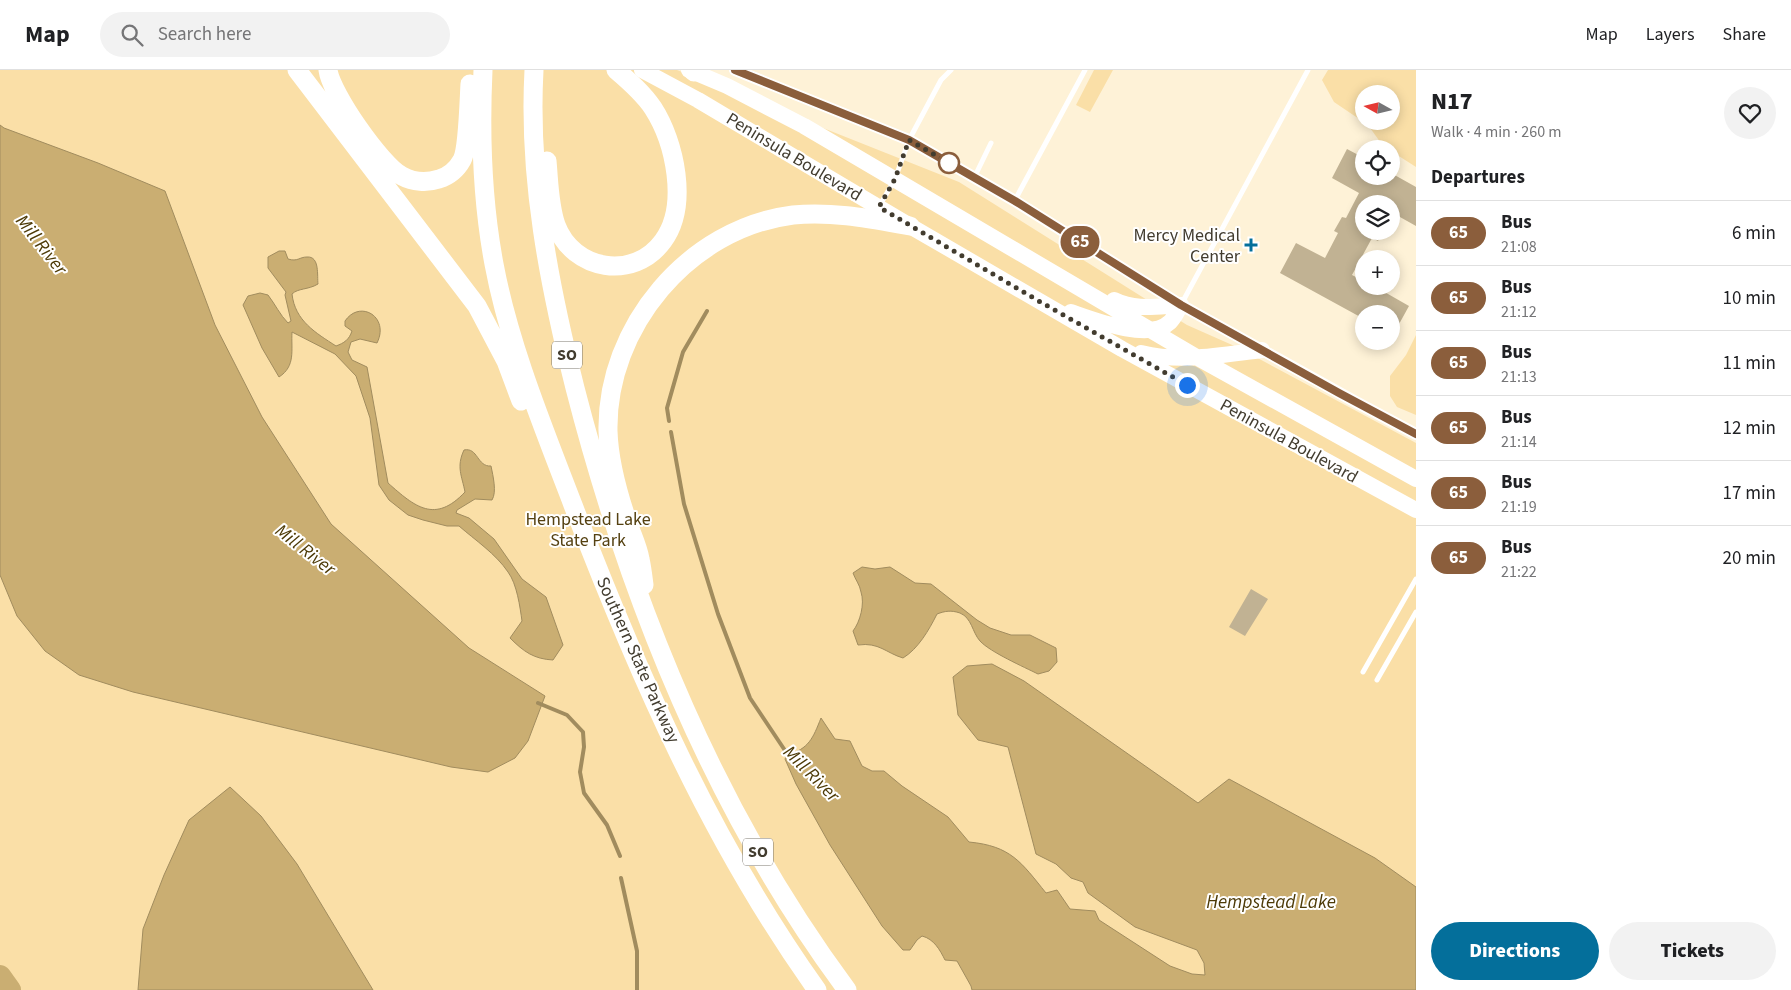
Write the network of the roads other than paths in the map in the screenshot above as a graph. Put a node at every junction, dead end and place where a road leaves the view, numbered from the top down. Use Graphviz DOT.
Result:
graph roads {
  1 [pos="297,70"];
  2 [pos="328,70"];
  3 [pos="471,70"];
  4 [pos="483,70"];
  5 [pos="616,70"];
  6 [pos="642,70"];
  7 [pos="735,70"];
  8 [pos="951,70"];
  9 [pos="1085,70"];
  10 [pos="1308,70"];
  11 [pos="702,72"];
  12 [pos="534,73"];
  13 [pos="719,112"];
  14 [pos="909,140"];
  15 [pos="991,143"];
  16 [pos="974,178"];
  17 [pos="895,179"];
  18 [pos="1015,201"];
  19 [pos="876,213"];
  20 [pos="910,226"];
  21 [pos="1058,275"];
  22 [pos="1037,300"];
  23 [pos="1181,305"];
  24 [pos="1149,329"];
  25 [pos="1122,349"];
  26 [pos="1262,350"];
  27 [pos="1198,358"];
  28 [pos="1416,434"];
  29 [pos="1416,479"];
  30 [pos="1415,510"];
  31 [pos="598,568"];
  32 [pos="1416,579"];
  33 [pos="1416,612"];
  34 [pos="650,624"];
  35 [pos="1364,672"];
  36 [pos="1377,680"];
  37 [pos="817,990"];
  38 [pos="847,990"];
  1 -- 31 [label="highway"];
  2 -- 3 [label="highway"];
  4 -- 31 [label="highway, Southern State Parkway / SO"];
  5 -- 12 [label="highway"];
  6 -- 13 [label="main road, Peninsula Boulevard"];
  7 -- 14 [label="street"];
  8 -- 14 [label="lane"];
  9 -- 18 [label="lane"];
  10 -- 23 [label="lane"];
  11 -- 13 [label="main road"];
  11 -- 17 [label="main road, Peninsula Boulevard"];
  12 -- 34 [label="highway, Southern State Parkway / SO"];
  13 -- 19 [label="main road, Peninsula Boulevard"];
  14 -- 16 [label="street"];
  14 -- 17 [label="lane"];
  15 -- 16 [label="lane"];
  16 -- 18 [label="street"];
  17 -- 19 [label="lane"];
  17 -- 21 [label="main road, Peninsula Boulevard"];
  18 -- 23 [label="street"];
  19 -- 20 [label="highway"];
  19 -- 34 [label="highway"];
  20 -- 22 [label="main road, Peninsula Boulevard"];
  21 -- 23 [label="main road"];
  21 -- 24 [label="main road, Peninsula Boulevard"];
  22 -- 24 [label="main road"];
  22 -- 25 [label="main road, Peninsula Boulevard"];
  23 -- 24 [label="main road"];
  23 -- 26 [label="street"];
  24 -- 27 [label="main road, Peninsula Boulevard"];
  25 -- 27 [label="main road"];
  25 -- 30 [label="main road, Peninsula Boulevard"];
  26 -- 27 [label="main road"];
  26 -- 28 [label="street"];
  27 -- 29 [label="main road, Peninsula Boulevard"];
  31 -- 37 [label="highway, Southern State Parkway / SO"];
  32 -- 35 [label="lane"];
  33 -- 36 [label="lane"];
  34 -- 38 [label="highway, Southern State Parkway / SO"];
}
